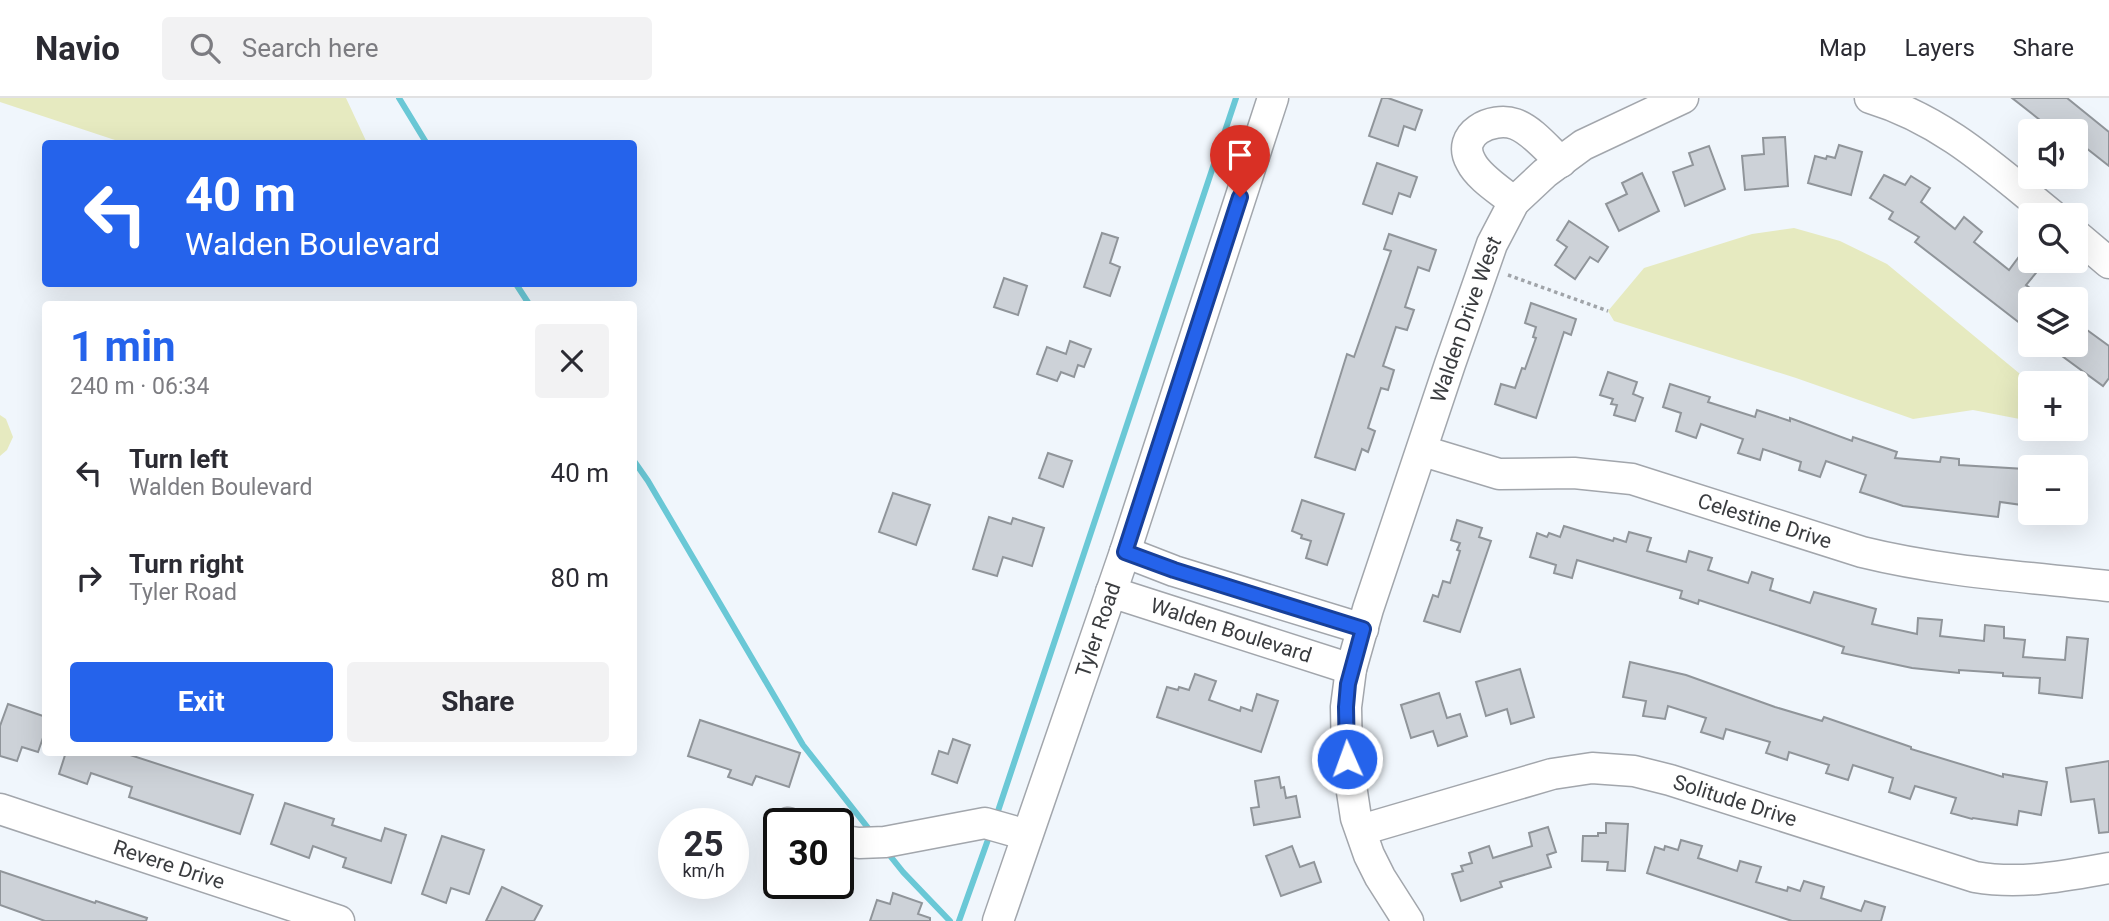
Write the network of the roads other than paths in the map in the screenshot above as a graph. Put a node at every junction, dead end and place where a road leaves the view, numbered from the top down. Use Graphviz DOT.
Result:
graph roads {
  1 [pos="1273,98"];
  2 [pos="1683,98"];
  3 [pos="1870,98"];
  4 [pos="1561,162"];
  5 [pos="1514,202"];
  6 [pos="2037,203"];
  7 [pos="2088,245"];
  8 [pos="2109,262"];
  9 [pos="1423,451"];
  10 [pos="1125,552"];
  11 [pos="2109,586"];
  12 [pos="1111,592"];
  13 [pos="1363,629"];
  14 [pos="1351,669"];
  15 [pos="0,809"];
  16 [pos="1361,830"];
  17 [pos="1027,835"];
  18 [pos="854,842"];
  19 [pos="2109,868"];
  20 [pos="338,921"];
  21 [pos="998,921"];
  22 [pos="1408,921"];
  1 -- 10 [label="street, Tyler Road"];
  2 -- 4 [label="street, Walden Drive West"];
  3 -- 6 [label="street"];
  4 -- 5 [label="street, Walden Drive West"];
  4 -- 5 [label="street"];
  5 -- 9 [label="street, Walden Drive West"];
  7 -- 8 [label="street"];
  9 -- 11 [label="street, Celestine Drive"];
  9 -- 13 [label="street, Walden Drive West"];
  10 -- 12 [label="street, Tyler Road"];
  10 -- 13 [label="street, Walden Boulevard"];
  12 -- 14 [label="street, Walden Boulevard"];
  12 -- 17 [label="street, Tyler Road"];
  13 -- 14 [label="street, Walden Drive West"];
  14 -- 16 [label="street, Walden Drive West"];
  15 -- 20 [label="street, Revere Drive"];
  16 -- 19 [label="street, Solitude Drive"];
  16 -- 22 [label="street, Walden Drive West"];
  17 -- 18 [label="street"];
  17 -- 21 [label="street, Tyler Road"];
}
